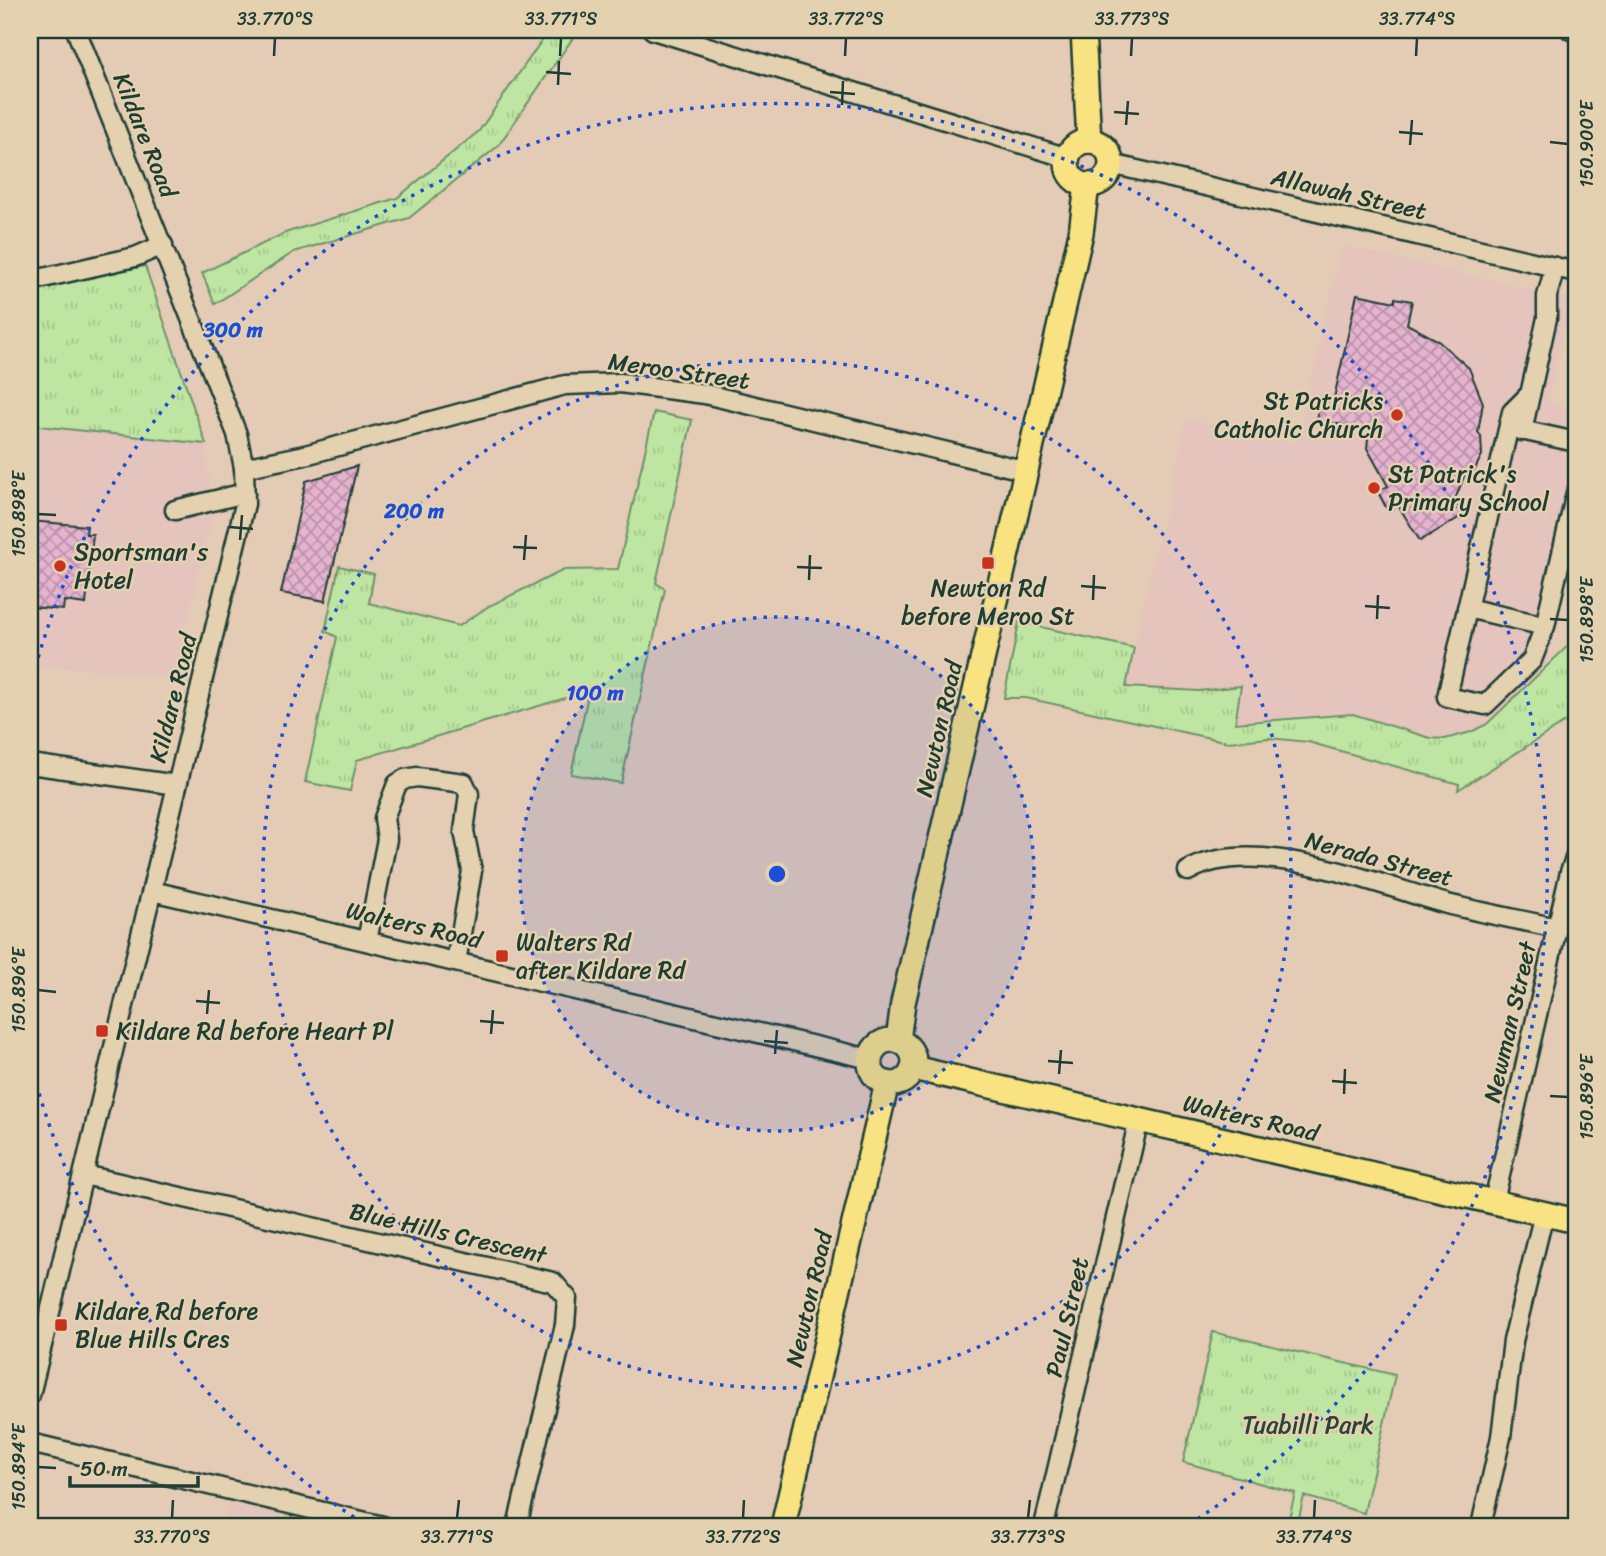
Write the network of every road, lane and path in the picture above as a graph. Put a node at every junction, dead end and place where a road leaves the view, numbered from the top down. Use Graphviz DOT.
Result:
graph roads {
  1 [pos="76,30"];
  2 [pos="653,30"];
  3 [pos="1083,30"];
  4 [pos="1089,141"];
  5 [pos="1068,158"];
  6 [pos="1111,164"];
  7 [pos="1087,185"];
  8 [pos="163,245"];
  9 [pos="1555,267"];
  10 [pos="1576,272"];
  11 [pos="30,281"];
  12 [pos="1515,429"];
  13 [pos="1576,442"];
  14 [pos="244,468"];
  15 [pos="1027,471"];
  16 [pos="245,493"];
  17 [pos="1576,493"];
  18 [pos="175,510"];
  19 [pos="1467,608"];
  20 [pos="1545,626"];
  21 [pos="30,764"];
  22 [pos="177,785"];
  23 [pos="1576,856"];
  24 [pos="1188,871"];
  25 [pos="152,891"];
  26 [pos="1557,928"];
  27 [pos="367,941"];
  28 [pos="456,962"];
  29 [pos="898,1040"];
  30 [pos="870,1059"];
  31 [pos="913,1068"];
  32 [pos="887,1083"];
  33 [pos="1139,1119"];
  34 [pos="84,1175"];
  35 [pos="1494,1201"];
  36 [pos="1544,1213"];
  37 [pos="1576,1221"];
  38 [pos="30,1395"];
  39 [pos="30,1443"];
  40 [pos="383,1526"];
  41 [pos="517,1526"];
  42 [pos="783,1526"];
  43 [pos="1044,1526"];
  44 [pos="1481,1526"];
  1 -- 8 [label="street, Kildare Road"];
  2 -- 5 [label="street"];
  3 -- 4 [label="main road"];
  4 -- 5 [label="main road"];
  4 -- 6 [label="main road"];
  5 -- 7 [label="main road"];
  6 -- 7 [label="main road"];
  6 -- 9 [label="street, Allawah Street"];
  7 -- 15 [label="main road, Newton Road"];
  8 -- 11 [label="street"];
  8 -- 14 [label="street, Kildare Road"];
  9 -- 10 [label="street, Allawah Street"];
  9 -- 12 [label="street"];
  12 -- 13 [label="street"];
  12 -- 19 [label="street"];
  14 -- 15 [label="street, Meroo Street"];
  14 -- 16 [label="street, Kildare Road"];
  15 -- 29 [label="main road, Newton Road"];
  16 -- 18 [label="street"];
  16 -- 22 [label="street, Kildare Road"];
  17 -- 20 [label="street"];
  19 -- 20 [label="street"];
  19 -- 20 [label="street"];
  21 -- 22 [label="street"];
  22 -- 25 [label="street, Kildare Road"];
  23 -- 26 [label="street, Newman Street"];
  24 -- 26 [label="street, Nerada Street"];
  25 -- 27 [label="street, Walters Road"];
  25 -- 34 [label="street, Kildare Road"];
  26 -- 35 [label="street, Newman Street"];
  27 -- 28 [label="street, Walters Road"];
  27 -- 28 [label="street"];
  28 -- 30 [label="street, Walters Road"];
  29 -- 30 [label="main road"];
  29 -- 31 [label="main road"];
  30 -- 32 [label="main road"];
  31 -- 32 [label="main road"];
  31 -- 33 [label="main road, Walters Road"];
  32 -- 42 [label="main road, Newton Road"];
  33 -- 35 [label="main road, Walters Road"];
  33 -- 43 [label="street, Paul Street"];
  34 -- 38 [label="street, Kildare Road"];
  34 -- 41 [label="street, Blue Hills Crescent"];
  35 -- 36 [label="main road, Walters Road"];
  36 -- 37 [label="main road, Walters Road"];
  36 -- 44 [label="street"];
  39 -- 40 [label="street"];
}
